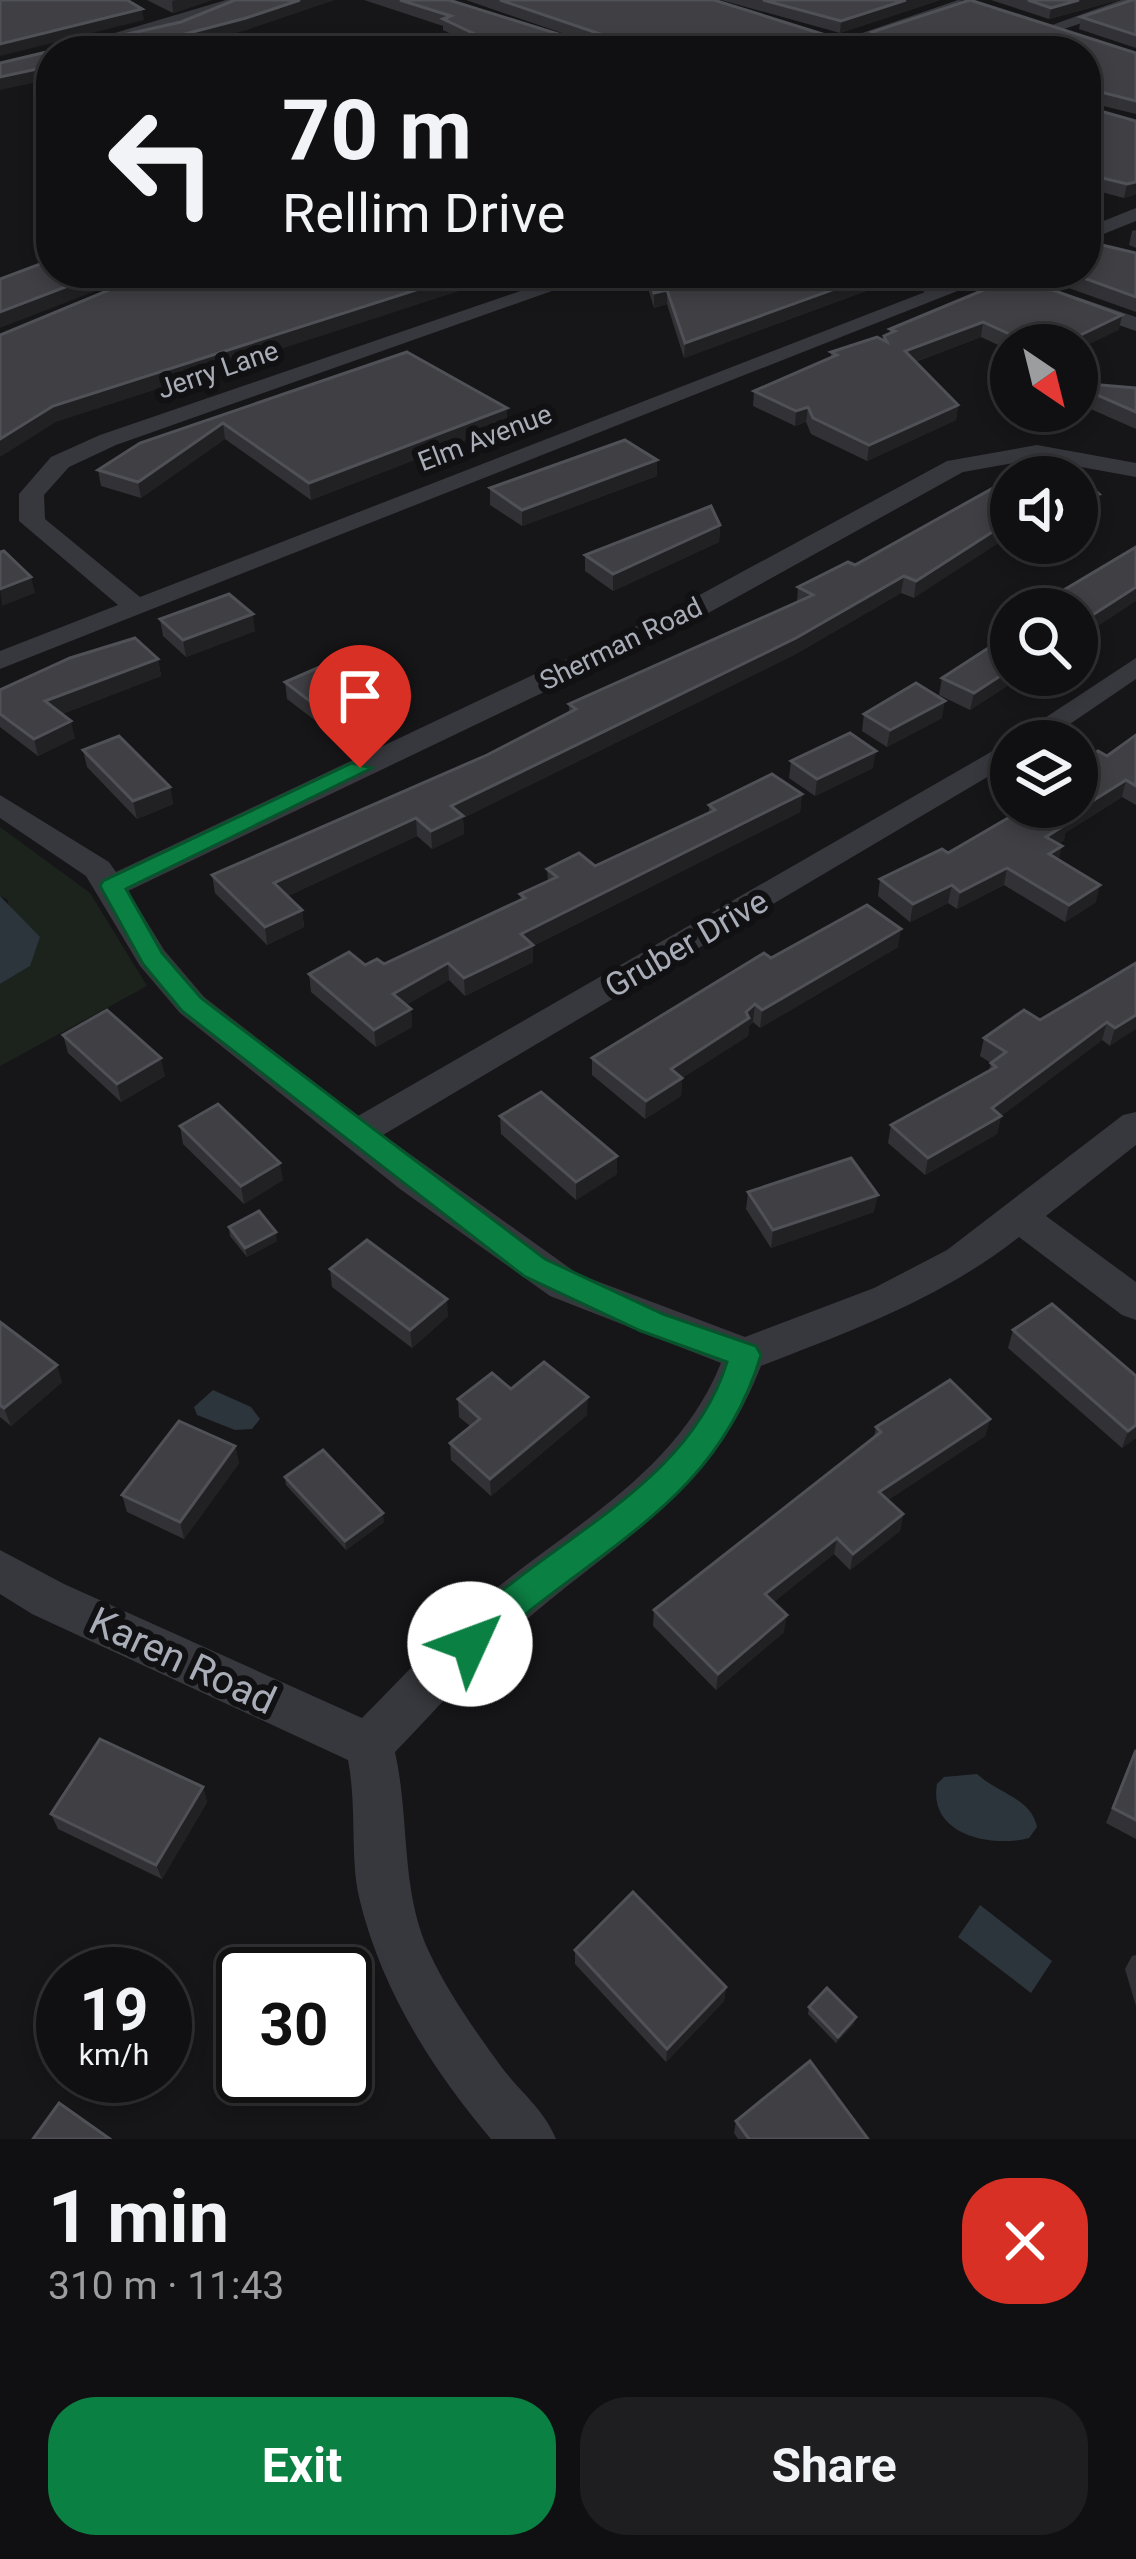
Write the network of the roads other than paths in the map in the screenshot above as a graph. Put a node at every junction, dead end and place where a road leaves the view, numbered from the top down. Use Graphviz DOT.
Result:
graph roads {
  1 [pos="239,0"];
  2 [pos="1136,0"];
  3 [pos="965,1"];
  4 [pos="988,8"];
  5 [pos="147,13"];
  6 [pos="1029,22"];
  7 [pos="172,24"];
  8 [pos="1049,28"];
  9 [pos="123,36"];
  10 [pos="861,36"];
  11 [pos="1071,36"];
  12 [pos="1103,202"];
  13 [pos="1136,213"];
  14 [pos="1101,236"];
  15 [pos="549,288"];
  16 [pos="933,288"];
  17 [pos="956,288"];
  18 [pos="942,292"];
  19 [pos="1052,294"];
  20 [pos="1136,324"];
  21 [pos="1136,470"];
  22 [pos="136,607"];
  23 [pos="0,661"];
  24 [pos="1136,666"];
  25 [pos="1056,720"];
  26 [pos="990,762"];
  27 [pos="0,804"];
  28 [pos="112,886"];
  29 [pos="1136,1124"];
  30 [pos="359,1132"];
  31 [pos="1018,1215"];
  32 [pos="1136,1304"];
  33 [pos="745,1355"];
  34 [pos="0,1570"];
  35 [pos="369,1745"];
  36 [pos="528,2139"];
  1 -- 7 [label="street"];
  2 -- 8 [label="street"];
  3 -- 4 [label="street"];
  3 -- 10 [label="street"];
  5 -- 7 [label="street"];
  6 -- 8 [label="street"];
  7 -- 9 [label="street"];
  8 -- 11 [label="street"];
  12 -- 13 [label="street"];
  13 -- 14 [label="street"];
  15 -- 22 [label="street, Jerry Lane"];
  16 -- 18 [label="street"];
  17 -- 18 [label="street, Elm Avenue"];
  18 -- 22 [label="street, Elm Avenue"];
  19 -- 20 [label="street"];
  21 -- 28 [label="street, Sherman Road"];
  22 -- 23 [label="street, Elm Avenue"];
  24 -- 25 [label="street"];
  26 -- 30 [label="street, Gruber Drive"];
  27 -- 28 [label="street"];
  28 -- 30 [label="street"];
  29 -- 31 [label="street"];
  30 -- 33 [label="street"];
  31 -- 32 [label="street"];
  31 -- 33 [label="street"];
  33 -- 35 [label="street"];
  34 -- 35 [label="street, Karen Road"];
  35 -- 36 [label="street"];
}
